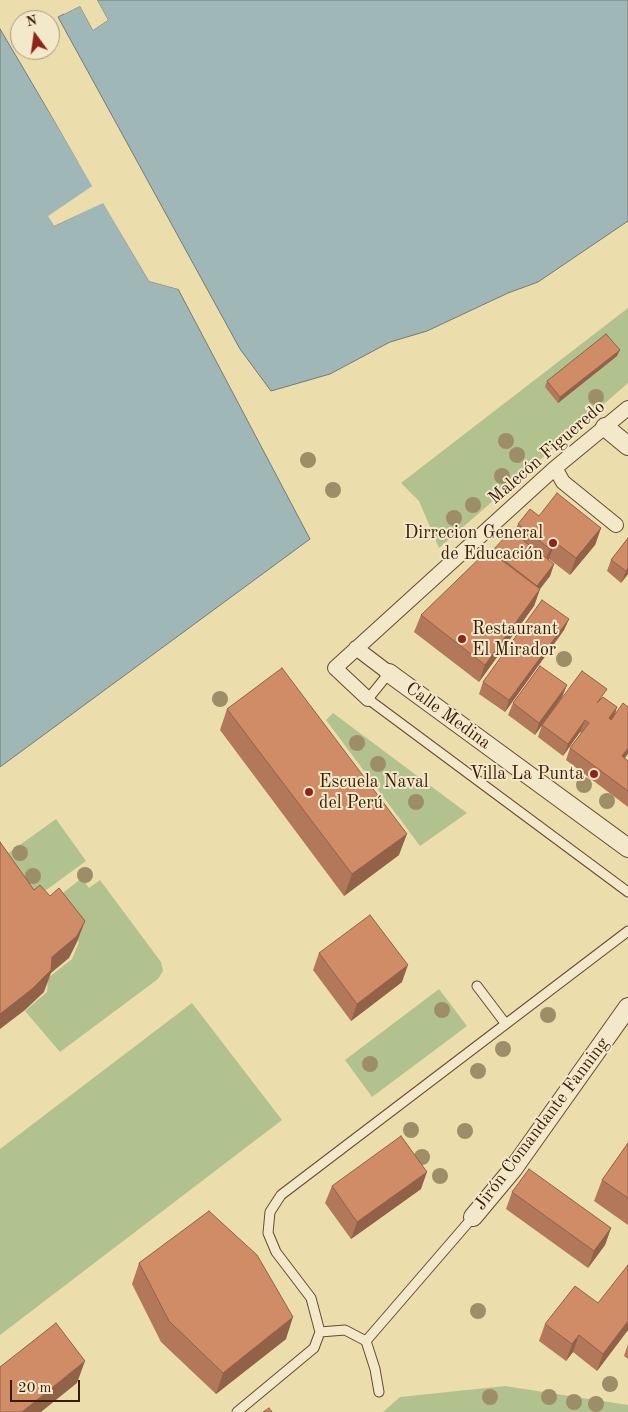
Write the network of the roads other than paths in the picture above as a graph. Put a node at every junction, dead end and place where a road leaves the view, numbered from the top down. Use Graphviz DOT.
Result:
graph roads {
  1 [pos="628,408"];
  2 [pos="605,428"];
  3 [pos="628,446"];
  4 [pos="555,468"];
  5 [pos="616,525"];
  6 [pos="356,648"];
  7 [pos="389,673"];
  8 [pos="368,699"];
  9 [pos="628,848"];
  10 [pos="628,892"];
  11 [pos="628,931"];
  12 [pos="477,986"];
  13 [pos="628,1007"];
  14 [pos="505,1023"];
  15 [pos="473,1217"];
  16 [pos="320,1332"];
  17 [pos="366,1341"];
  18 [pos="379,1392"];
  19 [pos="238,1412"];
  1 -- 2 [label="street, Malecón Figueredo"];
  2 -- 3 [label="street"];
  2 -- 4 [label="street, Malecón Figueredo"];
  4 -- 5 [label="street"];
  4 -- 6 [label="street, Malecón Figueredo"];
  6 -- 7 [label="street"];
  6 -- 8 [label="street, Malecón Figueredo"];
  7 -- 8 [label="lane"];
  7 -- 9 [label="street, Calle Medina"];
  8 -- 10 [label="lane"];
  11 -- 14 [label="lane"];
  12 -- 14 [label="lane"];
  13 -- 15 [label="street, Jirón Comandante Fanning"];
  14 -- 16 [label="lane"];
  15 -- 17 [label="lane"];
  16 -- 17 [label="lane"];
  16 -- 19 [label="lane"];
  17 -- 18 [label="lane"];
}
